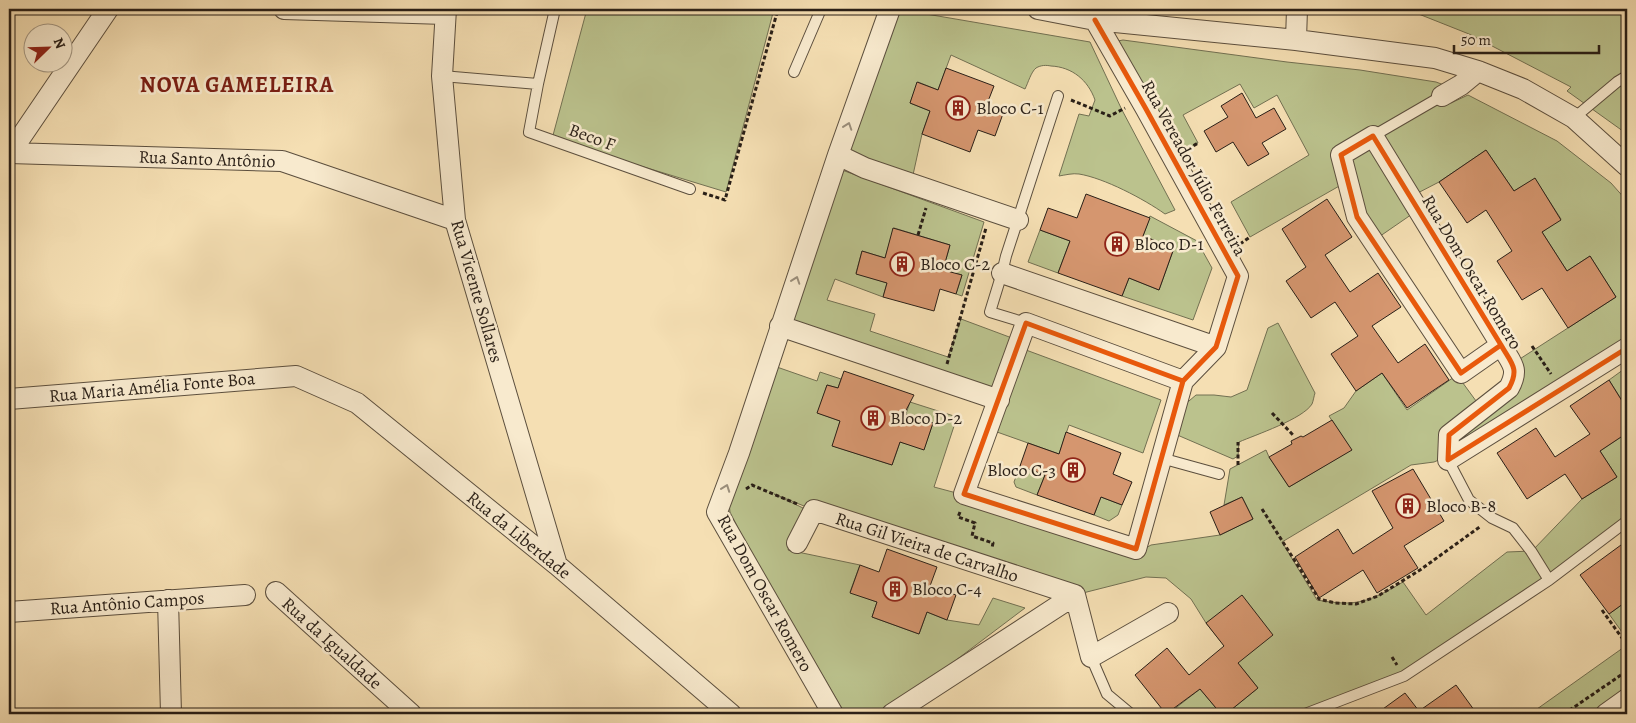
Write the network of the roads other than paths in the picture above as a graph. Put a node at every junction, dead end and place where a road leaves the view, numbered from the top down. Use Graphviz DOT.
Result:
graph roads {
  1 [pos="108,9"];
  2 [pos="284,9"];
  3 [pos="555,9"];
  4 [pos="821,9"];
  5 [pos="890,9"];
  6 [pos="1038,9"];
  7 [pos="1297,9"];
  8 [pos="445,11"];
  9 [pos="1095,20"];
  10 [pos="1296,40"];
  11 [pos="1478,71"];
  12 [pos="794,72"];
  13 [pos="442,76"];
  14 [pos="1627,76"];
  15 [pos="538,84"];
  16 [pos="1058,96"];
  17 [pos="1442,96"];
  18 [pos="1574,118"];
  19 [pos="1373,136"];
  20 [pos="9,153"];
  21 [pos="838,155"];
  22 [pos="1627,166"];
  23 [pos="690,189"];
  24 [pos="455,220"];
  25 [pos="1018,220"];
  26 [pos="1002,273"];
  27 [pos="1026,323"];
  28 [pos="780,326"];
  29 [pos="1500,345"];
  30 [pos="1216,347"];
  31 [pos="1627,348"];
  32 [pos="296,376"];
  33 [pos="1183,381"];
  34 [pos="9,399"];
  35 [pos="999,400"];
  36 [pos="1161,458"];
  37 [pos="1448,460"];
  38 [pos="1220,474"];
  39 [pos="1627,521"];
  40 [pos="798,543"];
  41 [pos="557,565"];
  42 [pos="1549,580"];
  43 [pos="276,592"];
  44 [pos="245,594"];
  45 [pos="1075,595"];
  46 [pos="168,600"];
  47 [pos="9,612"];
  48 [pos="1168,613"];
  49 [pos="1091,657"];
  50 [pos="1627,699"];
  51 [pos="171,714"];
  52 [pos="411,714"];
  53 [pos="731,714"];
  54 [pos="833,714"];
  55 [pos="892,714"];
  56 [pos="1131,714"];
  57 [pos="1305,714"];
  58 [pos="1606,714"];
  1 -- 20 [label="street"];
  2 -- 8 [label="street"];
  3 -- 15 [label="lane, Beco F"];
  4 -- 12 [label="lane"];
  21 -- 5 [label="street, Rua Dom Oscar Romero, one-way"];
  6 -- 9 [label="street"];
  7 -- 10 [label="street"];
  8 -- 13 [label="street, Rua Vicente Sollares"];
  9 -- 10 [label="street"];
  9 -- 30 [label="street, Rua Vereador Júlio Ferreira"];
  10 -- 11 [label="street"];
  11 -- 17 [label="street"];
  11 -- 18 [label="street"];
  13 -- 15 [label="lane"];
  13 -- 24 [label="street, Rua Vicente Sollares"];
  14 -- 18 [label="lane"];
  15 -- 23 [label="lane, Beco F"];
  16 -- 25 [label="lane"];
  17 -- 19 [label="lane"];
  18 -- 22 [label="street"];
  19 -- 29 [label="street, Rua Dom Oscar Romero"];
  19 -- 29 [label="street"];
  20 -- 24 [label="street, Rua Santo Antônio"];
  21 -- 25 [label="street"];
  28 -- 21 [label="street, Rua Dom Oscar Romero, one-way"];
  24 -- 41 [label="street, Rua Vicente Sollares"];
  25 -- 26 [label="lane"];
  26 -- 27 [label="lane"];
  26 -- 30 [label="street"];
  27 -- 33 [label="street"];
  27 -- 35 [label="street"];
  28 -- 35 [label="street"];
  54 -- 28 [label="street, Rua Dom Oscar Romero, one-way"];
  29 -- 37 [label="street, Rua Dom Oscar Romero"];
  30 -- 33 [label="street, Rua Vereador Júlio Ferreira"];
  31 -- 37 [label="street"];
  32 -- 34 [label="street, Rua Maria Amélia Fonte Boa"];
  32 -- 41 [label="street, Rua da Liberdade"];
  33 -- 36 [label="street, Rua Vereador Júlio Ferreira"];
  35 -- 36 [label="street, Rua Vereador Júlio Ferreira"];
  36 -- 38 [label="lane"];
  37 -- 42 [label="lane"];
  39 -- 42 [label="lane"];
  40 -- 45 [label="street, Rua Gil Vieira de Carvalho"];
  41 -- 53 [label="street, Rua da Liberdade"];
  42 -- 57 [label="lane"];
  43 -- 52 [label="street, Rua da Igualdade"];
  44 -- 46 [label="street, Rua Antônio Campos"];
  45 -- 49 [label="street"];
  45 -- 55 [label="street"];
  46 -- 47 [label="street, Rua Antônio Campos"];
  46 -- 51 [label="street"];
  48 -- 49 [label="street"];
  49 -- 56 [label="lane"];
  50 -- 58 [label="street"];
}
